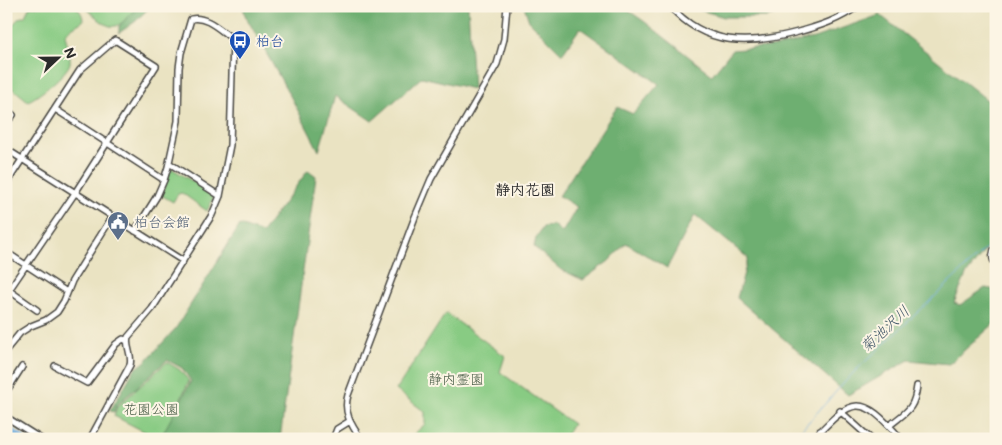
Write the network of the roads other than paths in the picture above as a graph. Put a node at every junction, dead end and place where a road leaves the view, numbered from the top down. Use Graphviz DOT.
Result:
graph roads {
  1 [pos="507,6"];
  2 [pos="670,6"];
  3 [pos="858,6"];
  4 [pos="6,109"];
  5 [pos="55,109"];
  6 [pos="6,123"];
  7 [pos="106,142"];
  8 [pos="6,149"];
  9 [pos="22,159"];
  10 [pos="169,163"];
  11 [pos="164,180"];
  12 [pos="6,184"];
  13 [pos="75,193"];
  14 [pos="220,196"];
  15 [pos="112,217"];
  16 [pos="135,231"];
  17 [pos="996,246"];
  18 [pos="6,252"];
  19 [pos="183,261"];
  20 [pos="996,264"];
  21 [pos="27,265"];
  22 [pos="8,290"];
  23 [pos="67,292"];
  24 [pos="37,310"];
  25 [pos="127,341"];
  26 [pos="6,350"];
  27 [pos="55,366"];
  28 [pos="22,367"];
  29 [pos="917,386"];
  30 [pos="6,392"];
  31 [pos="840,411"];
  32 [pos="6,417"];
  33 [pos="350,421"];
  34 [pos="889,426"];
  35 [pos="820,431"];
  36 [pos="41,439"];
  37 [pos="90,439"];
  38 [pos="333,439"];
  39 [pos="360,439"];
  40 [pos="813,439"];
  41 [pos="829,439"];
  42 [pos="871,439"];
  43 [pos="901,439"];
  1 -- 33 [label="street"];
  2 -- 3 [label="street"];
  4 -- 6 [label="street"];
  5 -- 7 [label="street"];
  5 -- 7 [label="street"];
  5 -- 9 [label="street"];
  7 -- 11 [label="street"];
  7 -- 13 [label="street"];
  8 -- 9 [label="street"];
  9 -- 12 [label="street"];
  9 -- 13 [label="street"];
  10 -- 11 [label="street"];
  10 -- 14 [label="street"];
  10 -- 14 [label="street"];
  11 -- 16 [label="street"];
  13 -- 15 [label="street"];
  13 -- 21 [label="street"];
  14 -- 19 [label="street"];
  15 -- 16 [label="street"];
  15 -- 23 [label="street"];
  16 -- 19 [label="street"];
  17 -- 20 [label="street"];
  18 -- 21 [label="street"];
  19 -- 25 [label="street"];
  21 -- 22 [label="street"];
  21 -- 23 [label="street"];
  22 -- 24 [label="street"];
  23 -- 26 [label="street"];
  25 -- 27 [label="street"];
  25 -- 37 [label="street"];
  28 -- 30 [label="street"];
  29 -- 34 [label="street"];
  31 -- 34 [label="street"];
  31 -- 35 [label="street"];
  31 -- 42 [label="street"];
  32 -- 36 [label="street"];
  33 -- 38 [label="street"];
  33 -- 39 [label="street"];
  34 -- 43 [label="street"];
  35 -- 40 [label="street"];
  35 -- 41 [label="street"];
}
